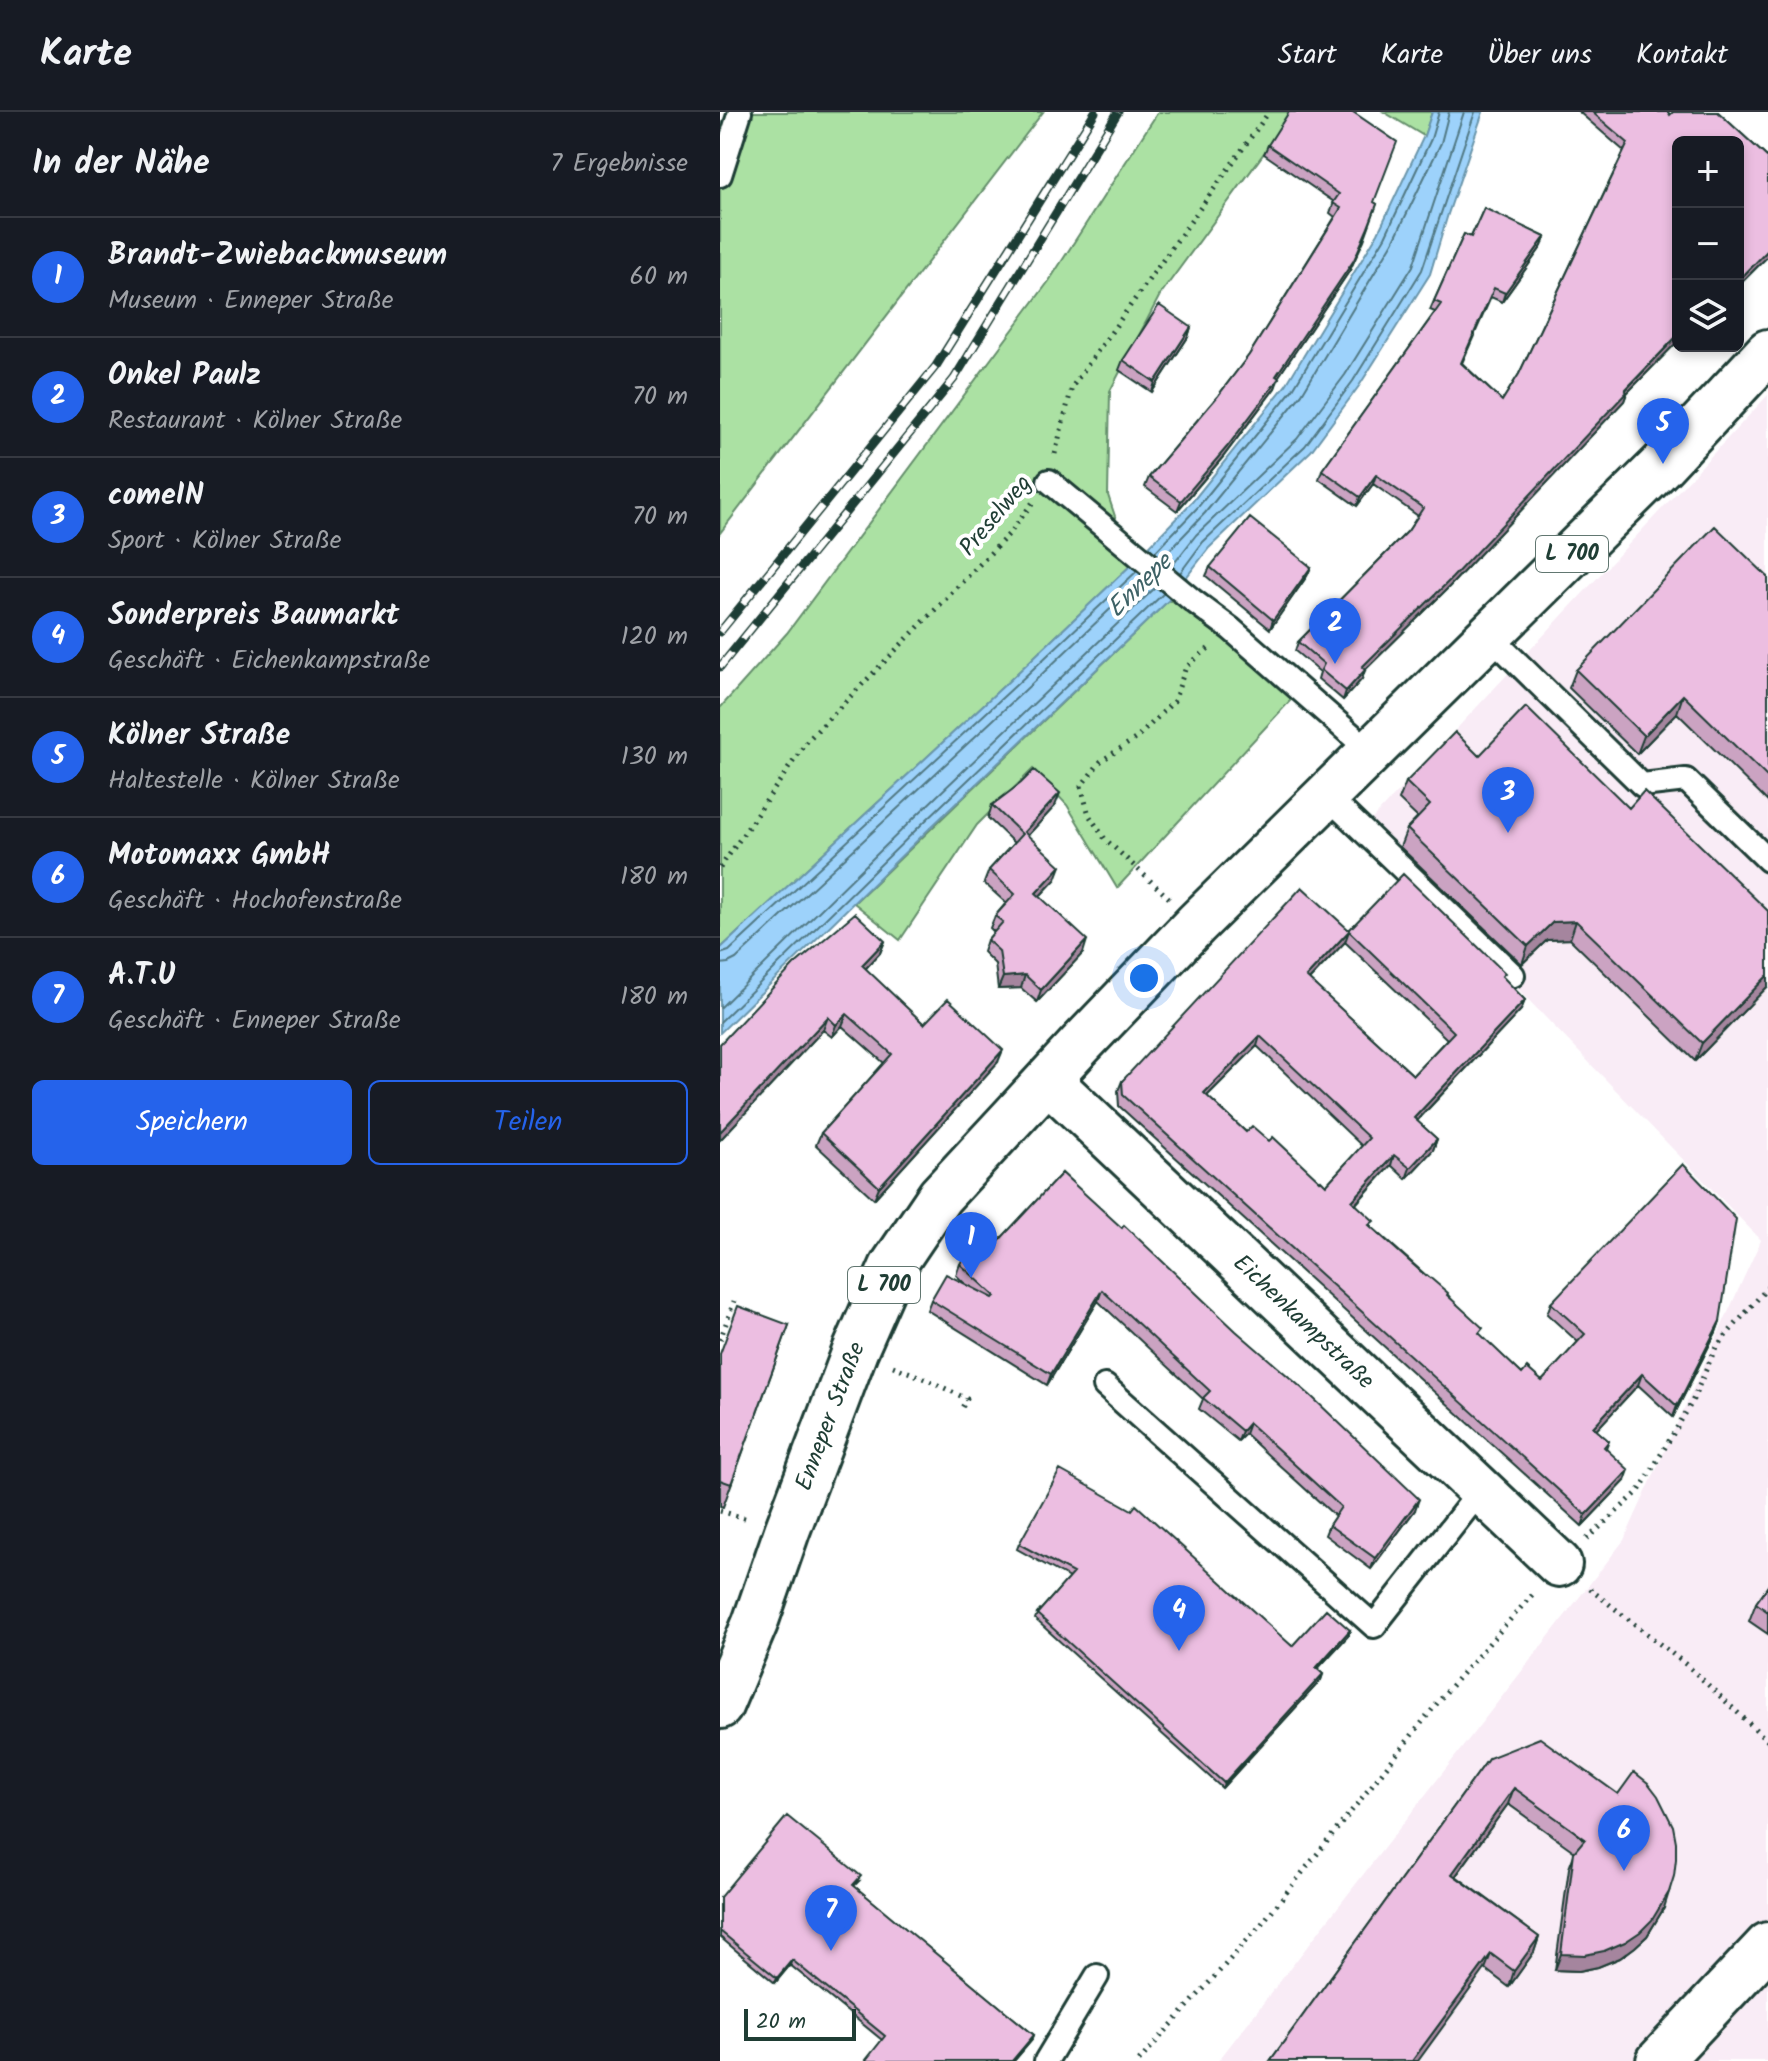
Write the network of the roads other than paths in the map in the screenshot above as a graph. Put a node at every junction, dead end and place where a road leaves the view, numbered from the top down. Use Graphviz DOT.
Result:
graph roads {
  1 [pos="740,112"];
  2 [pos="720,175"];
  3 [pos="1768,352"];
  4 [pos="1049,481"];
  5 [pos="1489,635"];
  6 [pos="1371,752"];
  7 [pos="1327,796"];
  8 [pos="1768,860"];
  9 [pos="1513,975"];
  10 [pos="1048,1080"];
  11 [pos="1105,1386"];
  12 [pos="1481,1490"];
  13 [pos="1559,1564"];
  14 [pos="720,1706"];
  15 [pos="1768,1945"];
  16 [pos="1097,1976"];
  17 [pos="1046,2061"];
  18 [pos="1659,2061"];
  1 -- 2 [label="lane"];
  3 -- 5 [label="main road, L 700"];
  4 -- 6 [label="lane"];
  5 -- 6 [label="main road, L 700"];
  5 -- 8 [label="lane"];
  6 -- 7 [label="main road, L 700"];
  7 -- 9 [label="lane"];
  7 -- 10 [label="main road, L 700"];
  10 -- 12 [label="main road, Eichenkampstraße"];
  10 -- 14 [label="main road, Enneper Straße / L 700"];
  11 -- 12 [label="lane"];
  12 -- 13 [label="main road, Eichenkampstraße"];
  15 -- 18 [label="main road"];
  16 -- 17 [label="lane"];
}
